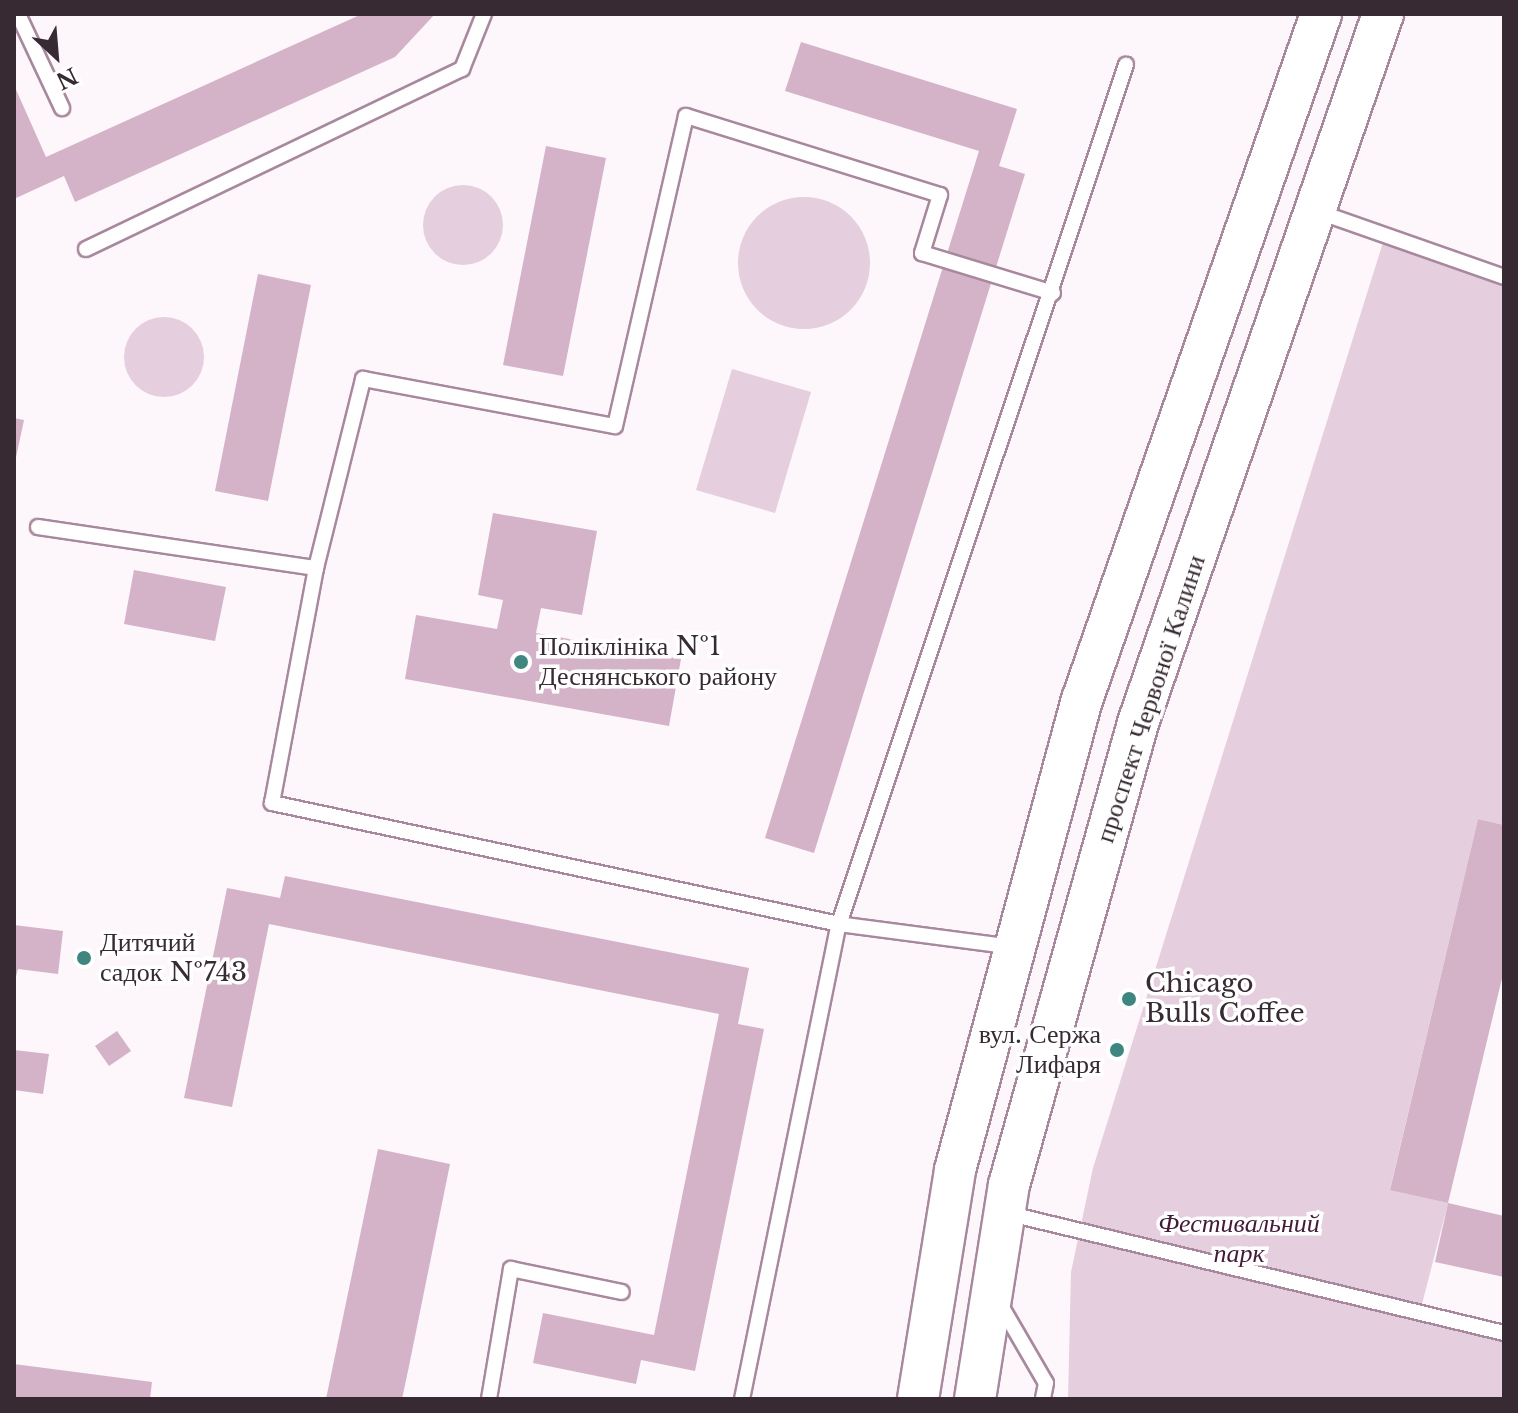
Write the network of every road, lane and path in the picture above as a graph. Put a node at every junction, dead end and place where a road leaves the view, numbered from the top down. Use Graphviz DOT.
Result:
graph roads {
  1 [pos="18,14"];
  2 [pos="484,14"];
  3 [pos="1321,14"];
  4 [pos="1383,14"];
  5 [pos="1126,65"];
  6 [pos="62,108"];
  7 [pos="1315,211"];
  8 [pos="86,249"];
  9 [pos="1504,277"];
  10 [pos="1053,293"];
  11 [pos="38,527"];
  12 [pos="316,568"];
  13 [pos="839,924"];
  14 [pos="1015,948"];
  15 [pos="1005,1213"];
  16 [pos="993,1290"];
  17 [pos="622,1292"];
  18 [pos="1504,1333"];
  19 [pos="489,1399"];
  20 [pos="742,1399"];
  21 [pos="918,1399"];
  22 [pos="975,1399"];
  23 [pos="1043,1399"];
  1 -- 6 [label="lane"];
  2 -- 8 [label="lane"];
  3 -- 14 [label="main road"];
  4 -- 7 [label="main road, проспект Червоної Калини"];
  5 -- 10 [label="lane"];
  7 -- 9 [label="lane"];
  7 -- 15 [label="main road, проспект Червоної Калини"];
  10 -- 12 [label="lane"];
  10 -- 13 [label="lane"];
  11 -- 12 [label="lane"];
  12 -- 13 [label="lane"];
  13 -- 14 [label="lane"];
  13 -- 20 [label="lane"];
  14 -- 21 [label="main road"];
  15 -- 16 [label="main road, проспект Червоної Калини"];
  15 -- 18 [label="lane"];
  16 -- 22 [label="main road, проспект Червоної Калини"];
  16 -- 23 [label="lane"];
  17 -- 19 [label="lane"];
}
